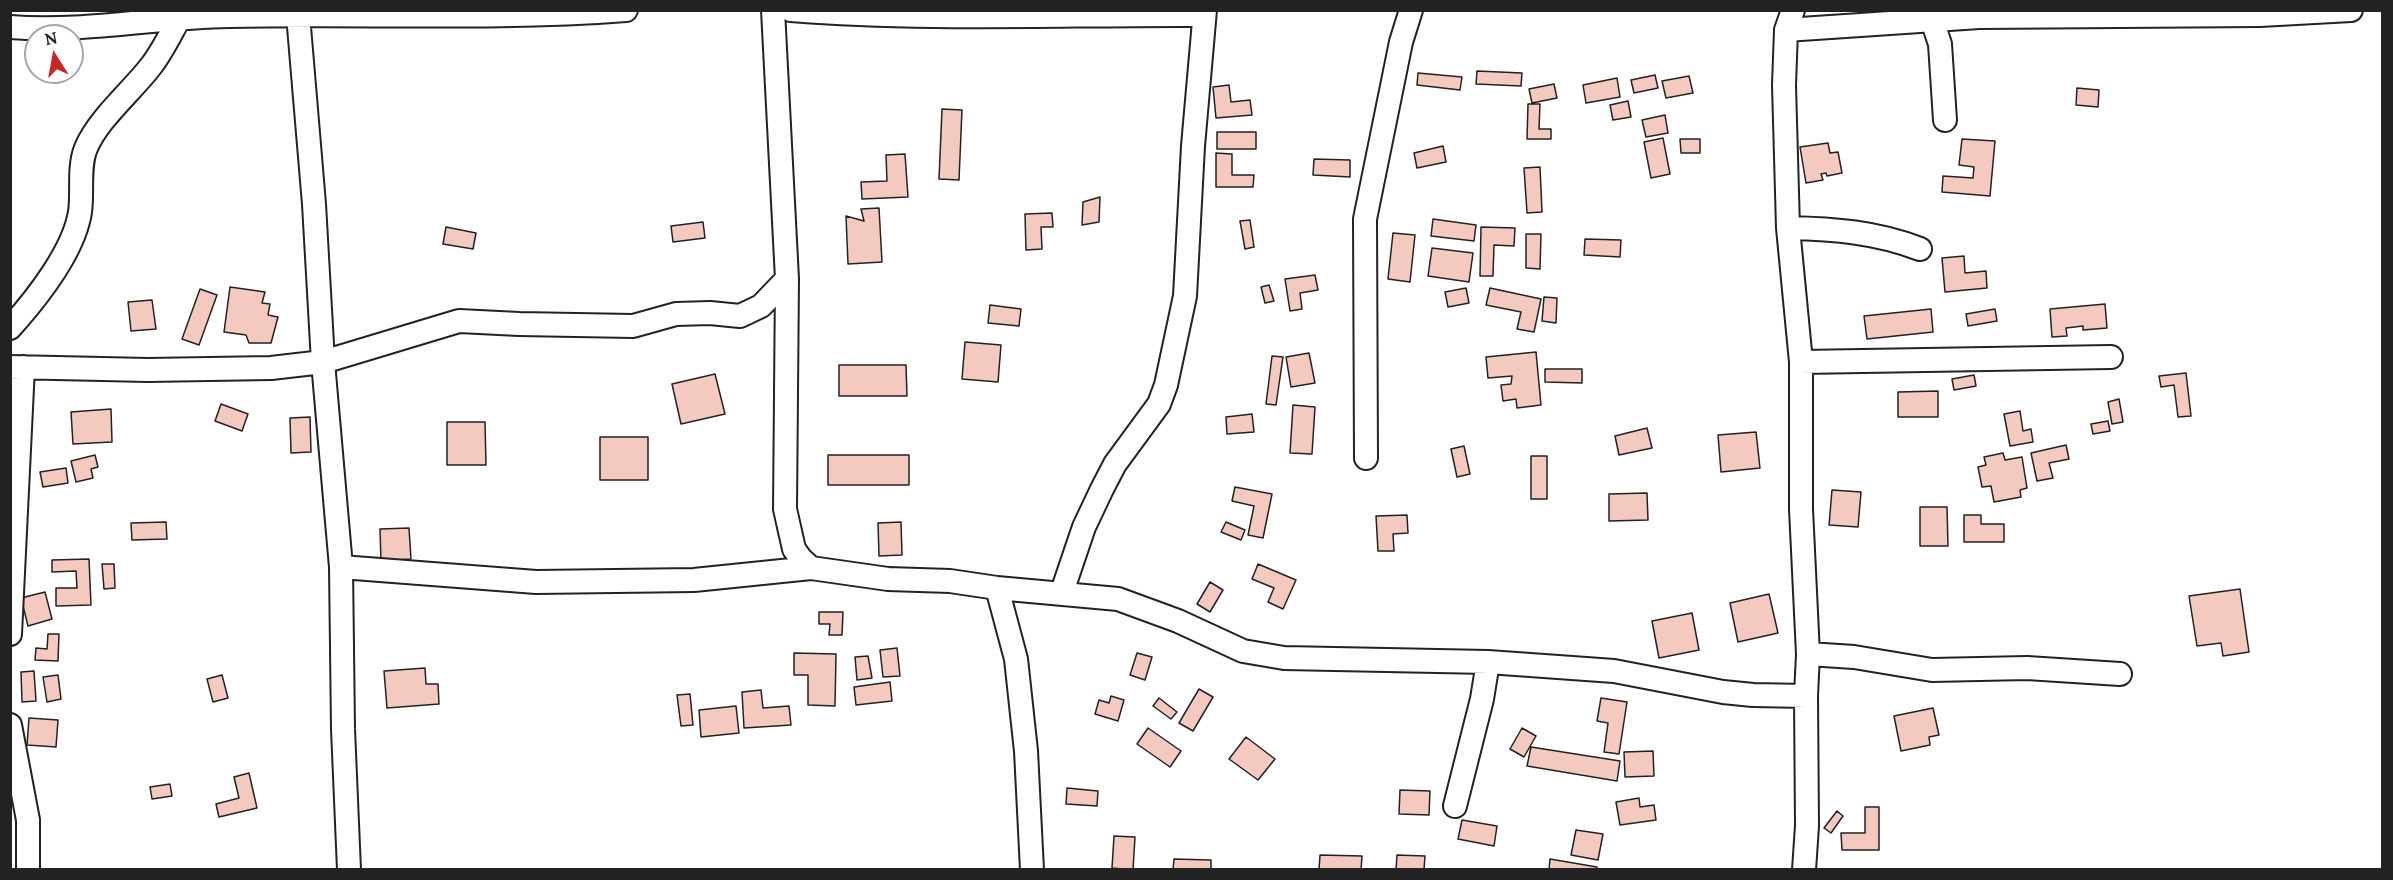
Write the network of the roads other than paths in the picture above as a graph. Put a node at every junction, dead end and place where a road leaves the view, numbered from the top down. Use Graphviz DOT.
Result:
graph roads {
  1 [pos="626,10"];
  2 [pos="773,10"];
  3 [pos="791,10"];
  4 [pos="1411,10"];
  5 [pos="2351,10"];
  6 [pos="1204,13"];
  7 [pos="298,15"];
  8 [pos="179,19"];
  9 [pos="1789,20"];
  10 [pos="1932,20"];
  11 [pos="10,27"];
  12 [pos="1945,120"];
  13 [pos="1788,228"];
  14 [pos="1920,249"];
  15 [pos="787,279"];
  16 [pos="10,328"];
  17 [pos="2111,357"];
  18 [pos="323,362"];
  19 [pos="1801,362"];
  20 [pos="17,367"];
  21 [pos="1366,458"];
  22 [pos="341,567"];
  23 [pos="811,567"];
  24 [pos="997,588"];
  25 [pos="1062,592"];
  26 [pos="10,634"];
  27 [pos="1808,654"];
  28 [pos="1488,662"];
  29 [pos="2120,674"];
  30 [pos="1806,696"];
  31 [pos="10,725"];
  32 [pos="1455,806"];
  33 [pos="28,870"];
  34 [pos="349,870"];
  35 [pos="1032,870"];
  36 [pos="1804,870"];
  1 -- 7 [label="street"];
  2 -- 15 [label="street"];
  3 -- 6 [label="street"];
  4 -- 21 [label="street"];
  5 -- 10 [label="street"];
  6 -- 25 [label="street"];
  7 -- 8 [label="street"];
  7 -- 18 [label="street"];
  8 -- 11 [label="street"];
  8 -- 16 [label="street"];
  9 -- 10 [label="street"];
  9 -- 13 [label="street"];
  10 -- 12 [label="street"];
  13 -- 14 [label="street"];
  13 -- 19 [label="street"];
  15 -- 18 [label="street"];
  15 -- 23 [label="street"];
  17 -- 19 [label="street"];
  18 -- 20 [label="street"];
  18 -- 22 [label="street"];
  19 -- 27 [label="street"];
  20 -- 26 [label="street"];
  22 -- 23 [label="street"];
  22 -- 34 [label="street"];
  23 -- 24 [label="street"];
  24 -- 25 [label="street"];
  24 -- 35 [label="street"];
  25 -- 28 [label="street"];
  27 -- 29 [label="street"];
  27 -- 30 [label="street"];
  28 -- 30 [label="street"];
  28 -- 32 [label="street"];
  30 -- 36 [label="street"];
  31 -- 33 [label="street"];
}
